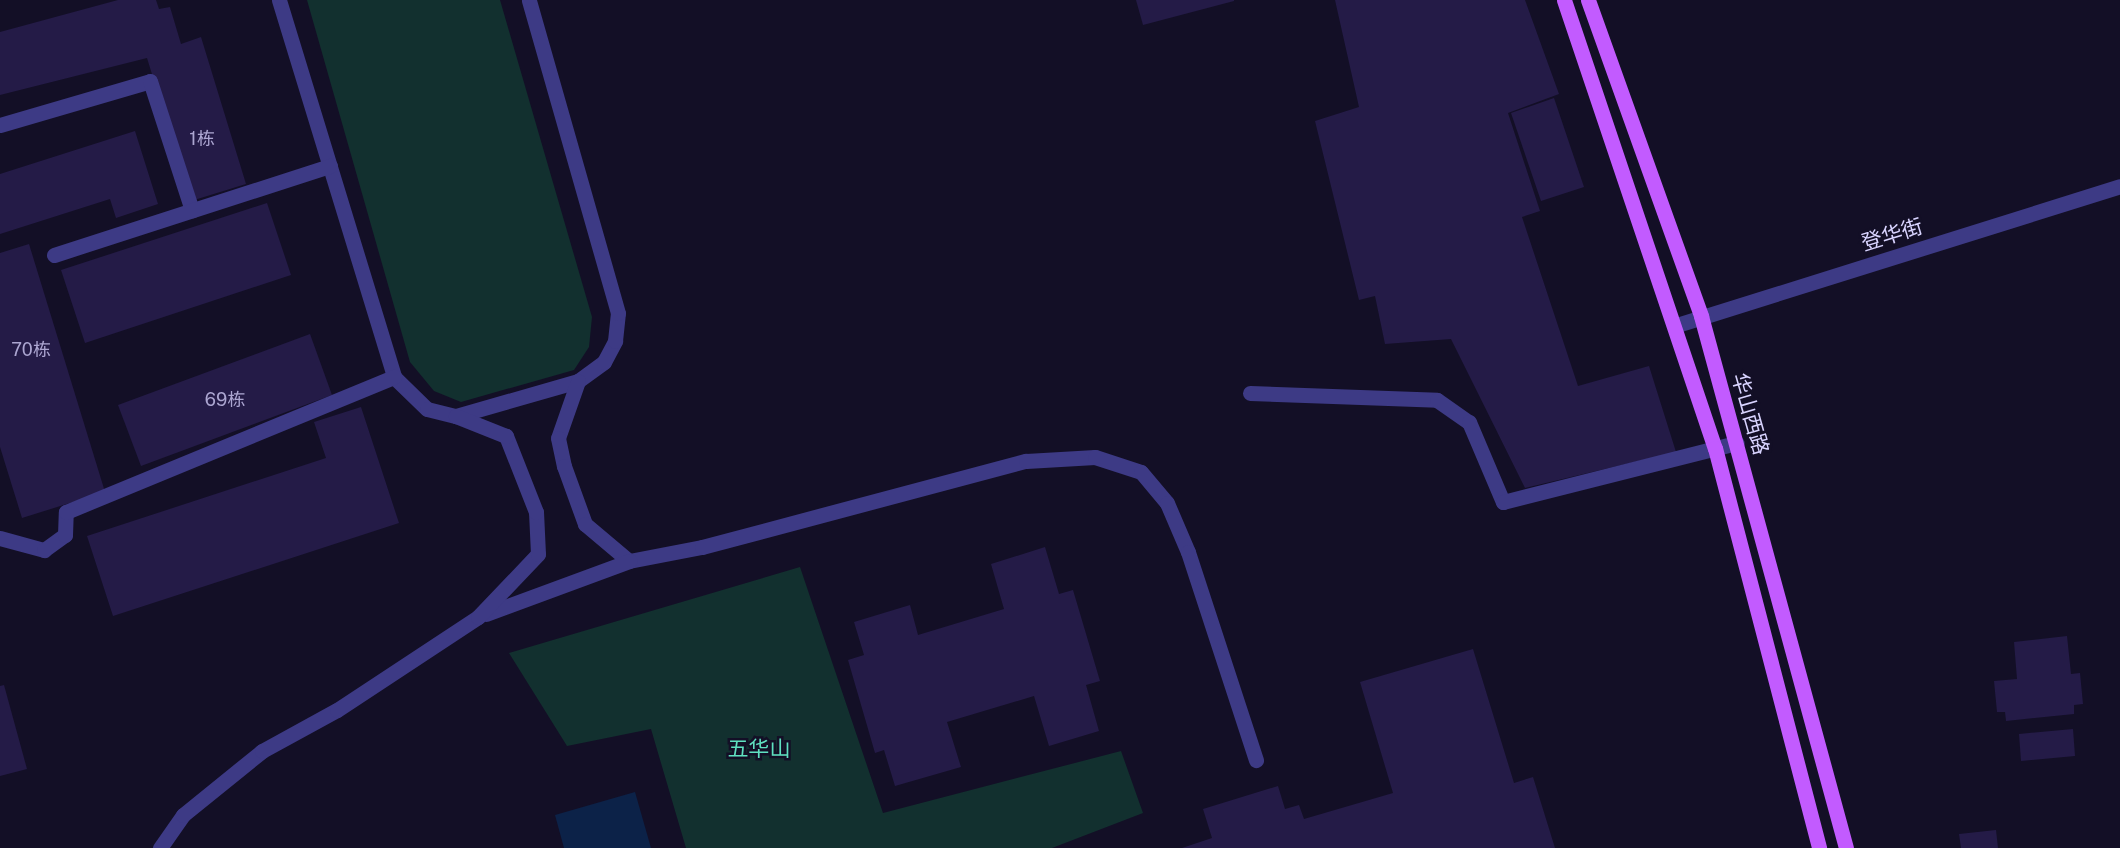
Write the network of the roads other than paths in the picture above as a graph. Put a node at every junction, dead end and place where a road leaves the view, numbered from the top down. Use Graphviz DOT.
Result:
graph roads {
  1 [pos="279,0"];
  2 [pos="529,0"];
  3 [pos="1564,0"];
  4 [pos="1588,0"];
  5 [pos="0,125"];
  6 [pos="330,166"];
  7 [pos="2120,186"];
  8 [pos="192,210"];
  9 [pos="54,255"];
  10 [pos="1701,316"];
  11 [pos="1677,326"];
  12 [pos="394,377"];
  13 [pos="578,381"];
  14 [pos="1250,393"];
  15 [pos="456,416"];
  16 [pos="1737,443"];
  17 [pos="1715,448"];
  18 [pos="0,538"];
  19 [pos="629,561"];
  20 [pos="478,617"];
  21 [pos="1256,760"];
  22 [pos="160,848"];
  23 [pos="1819,848"];
  24 [pos="1846,848"];
  1 -- 6 [label="street"];
  2 -- 13 [label="street"];
  3 -- 11 [label="main road, 华山西路"];
  4 -- 10 [label="main road, 华山西路"];
  5 -- 8 [label="street"];
  6 -- 8 [label="street"];
  6 -- 12 [label="street"];
  7 -- 10 [label="street, 登华街"];
  8 -- 9 [label="street"];
  10 -- 11 [label="street, 登华街"];
  10 -- 16 [label="main road, 华山西路"];
  11 -- 17 [label="main road, 华山西路"];
  12 -- 15 [label="street"];
  12 -- 18 [label="street"];
  13 -- 15 [label="street"];
  13 -- 19 [label="street"];
  14 -- 17 [label="street"];
  15 -- 20 [label="street"];
  16 -- 17 [label="street"];
  16 -- 24 [label="main road, 华山西路"];
  17 -- 23 [label="main road, 华山西路"];
  19 -- 20 [label="street"];
  19 -- 21 [label="street"];
  20 -- 22 [label="street"];
}
